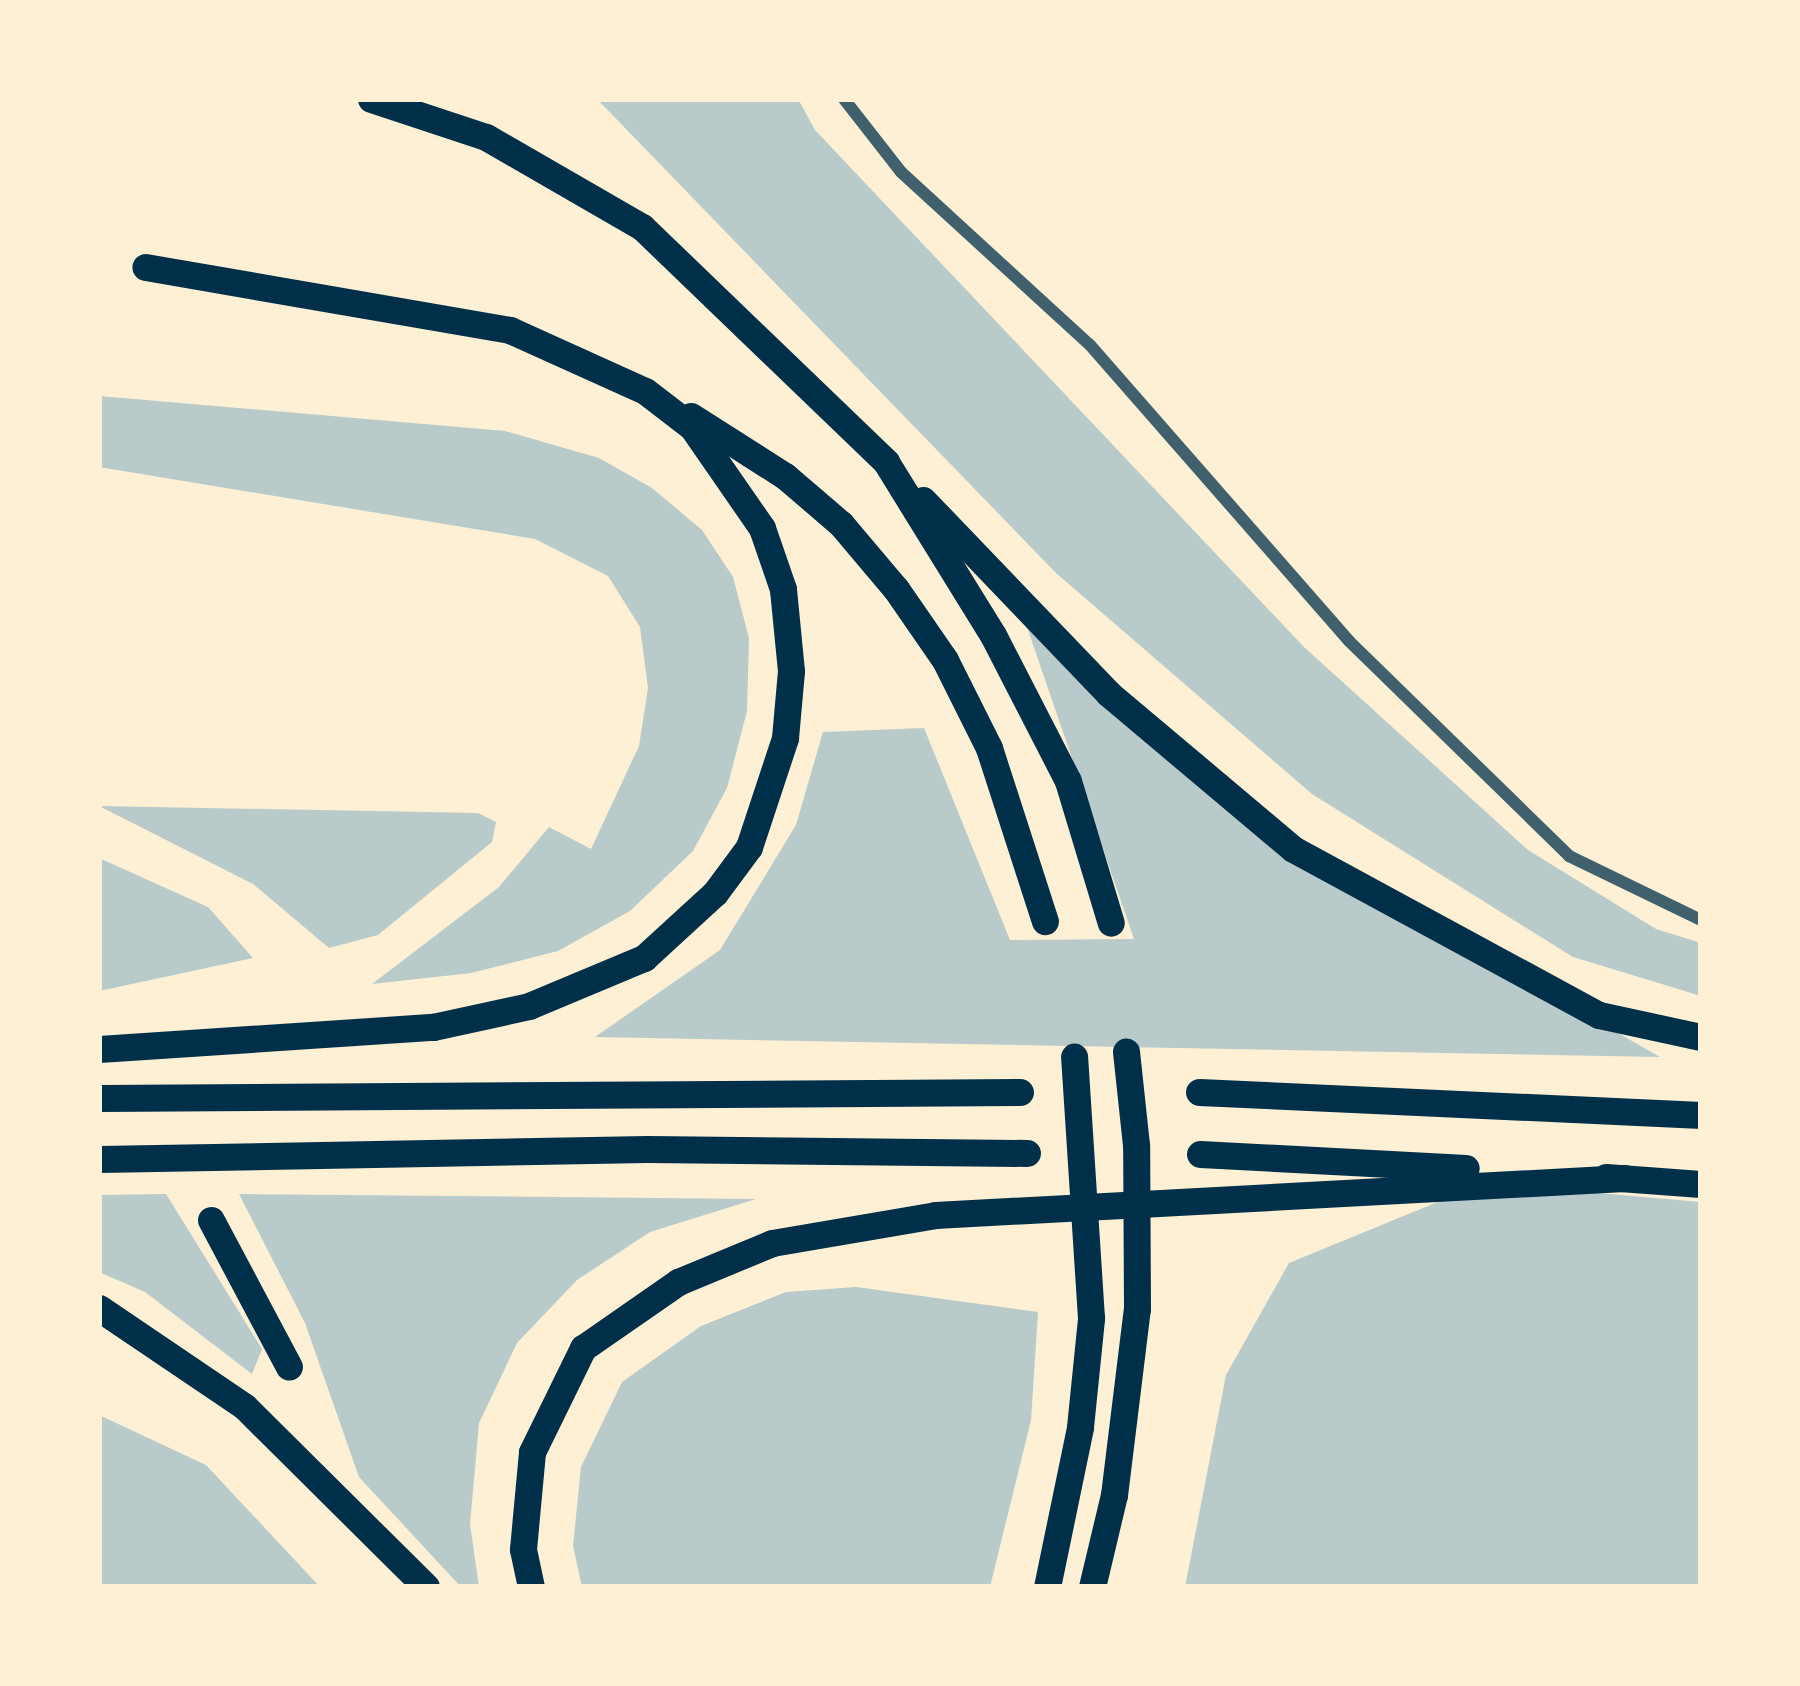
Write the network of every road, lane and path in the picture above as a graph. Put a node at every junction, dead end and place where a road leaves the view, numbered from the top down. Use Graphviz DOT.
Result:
graph roads {
  1 [pos="371,99"];
  2 [pos="844,99"];
  3 [pos="145,267"];
  4 [pos="645,391"];
  5 [pos="886,462"];
  6 [pos="1701,920"];
  7 [pos="1045,921"];
  8 [pos="1111,923"];
  9 [pos="1701,1036"];
  10 [pos="99,1049"];
  11 [pos="1126,1052"];
  12 [pos="1074,1057"];
  13 [pos="1020,1092"];
  14 [pos="1199,1093"];
  15 [pos="99,1098"];
  16 [pos="1701,1115"];
  17 [pos="1027,1153"];
  18 [pos="1200,1154"];
  19 [pos="99,1159"];
  20 [pos="1624,1178"];
  21 [pos="1701,1184"];
  22 [pos="211,1220"];
  23 [pos="99,1308"];
  24 [pos="289,1367"];
  25 [pos="426,1587"];
  26 [pos="531,1587"];
  27 [pos="1047,1587"];
  28 [pos="1092,1587"];
  1 -- 5 [label="highway"];
  2 -- 6 [label="street"];
  3 -- 4 [label="highway"];
  4 -- 7 [label="highway"];
  4 -- 10 [label="highway"];
  5 -- 8 [label="highway"];
  5 -- 9 [label="highway"];
  11 -- 28 [label="highway"];
  12 -- 27 [label="highway"];
  13 -- 15 [label="highway"];
  14 -- 16 [label="highway"];
  17 -- 19 [label="highway"];
  18 -- 20 [label="highway"];
  20 -- 21 [label="highway"];
  20 -- 26 [label="highway"];
  22 -- 24 [label="highway"];
  23 -- 25 [label="highway"];
}
